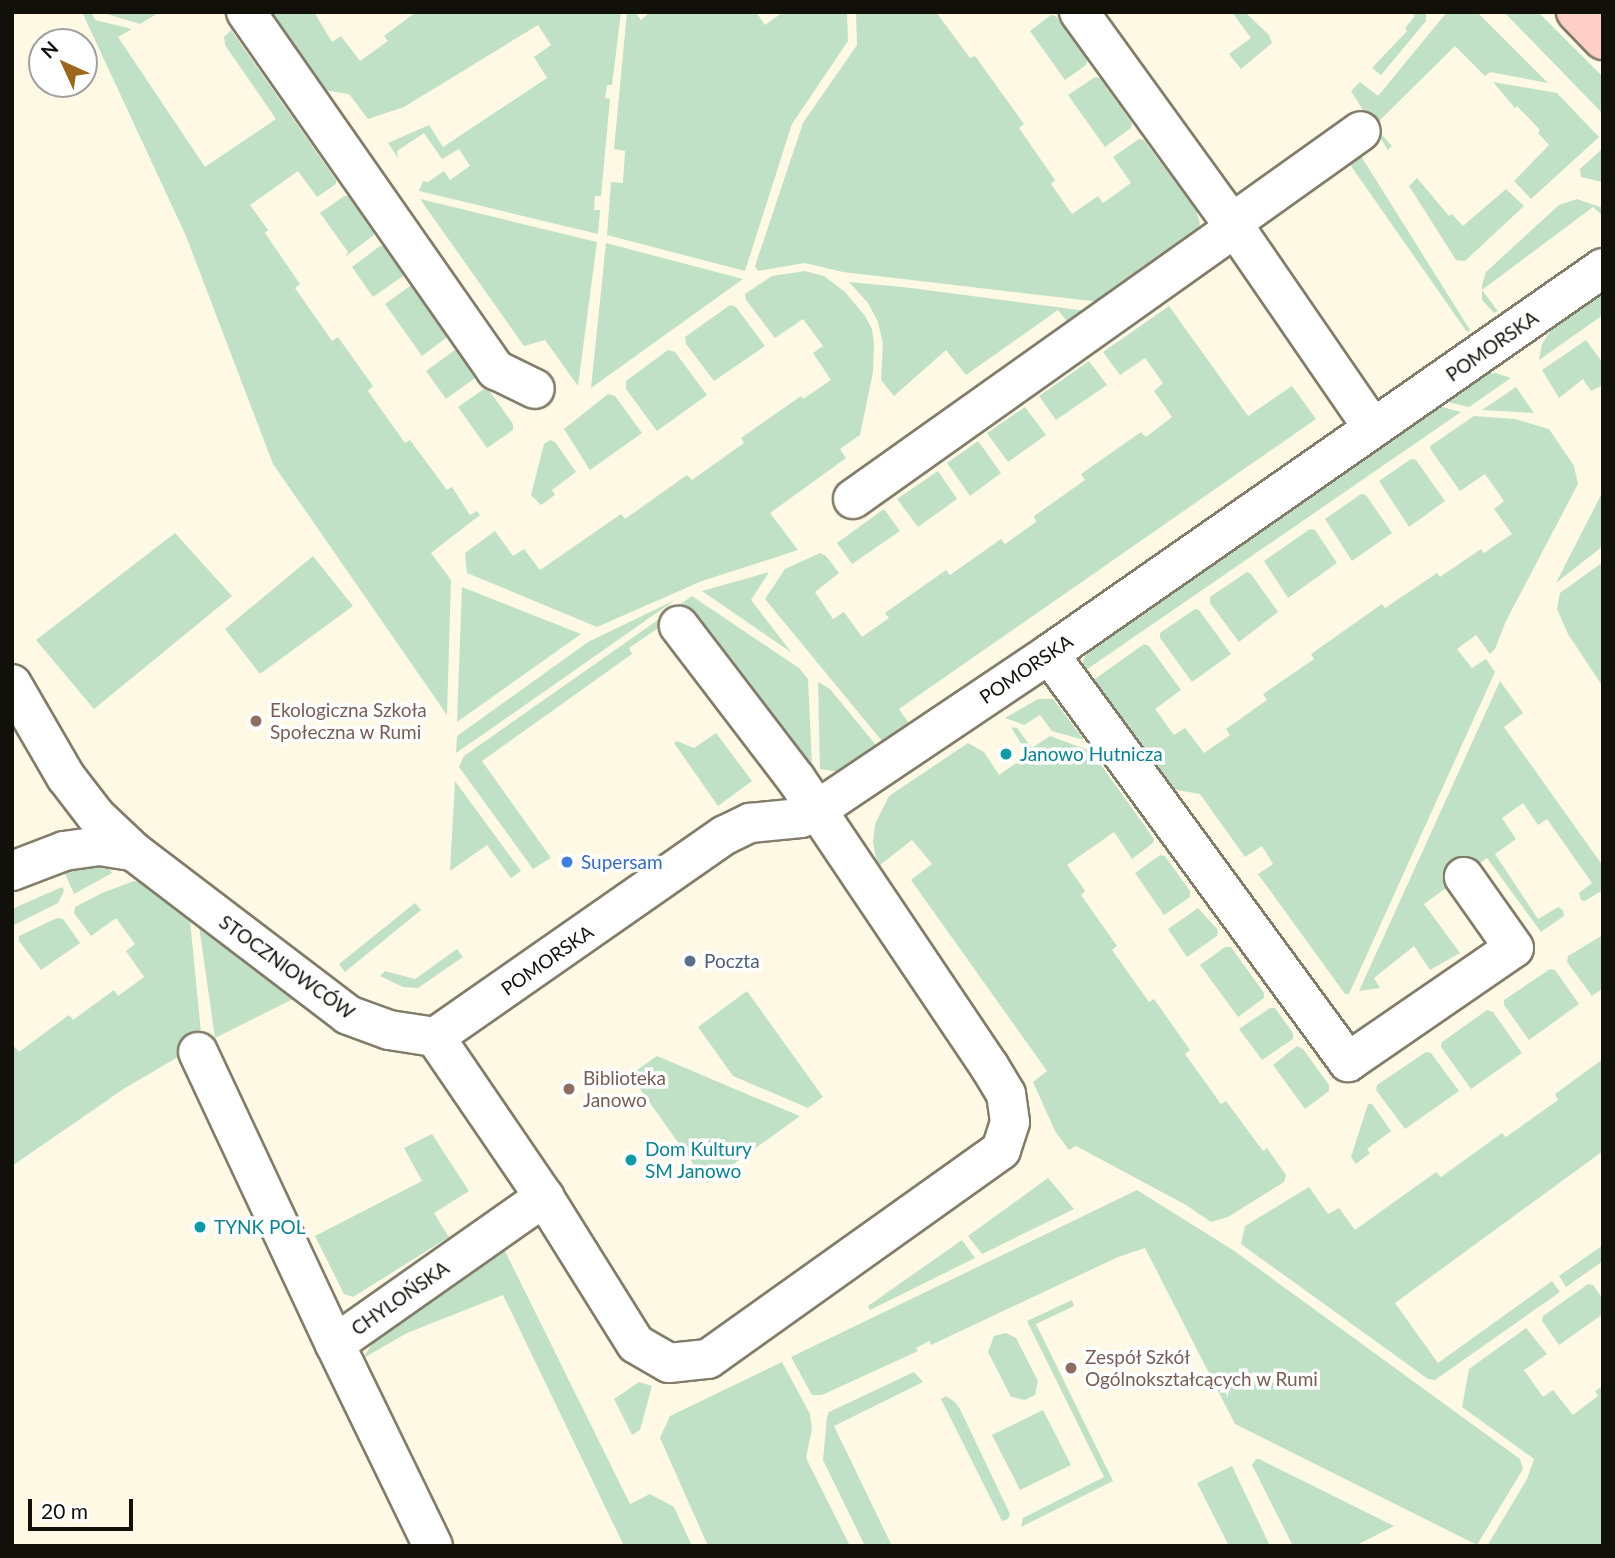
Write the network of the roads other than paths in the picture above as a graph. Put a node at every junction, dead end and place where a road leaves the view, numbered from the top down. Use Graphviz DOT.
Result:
graph roads {
  1 [pos="246,12"];
  2 [pos="1079,12"];
  3 [pos="1576,12"];
  4 [pos="1603,40"];
  5 [pos="1361,131"];
  6 [pos="1234,226"];
  7 [pos="1603,268"];
  8 [pos="535,389"];
  9 [pos="1373,428"];
  10 [pos="853,499"];
  11 [pos="679,626"];
  12 [pos="1049,654"];
  13 [pos="12,684"];
  14 [pos="817,810"];
  15 [pos="134,851"];
  16 [pos="12,871"];
  17 [pos="1464,877"];
  18 [pos="435,1037"];
  19 [pos="198,1052"];
  20 [pos="544,1196"];
  21 [pos="335,1344"];
  22 [pos="433,1546"];
  1 -- 8 [label="street"];
  2 -- 6 [label="street"];
  3 -- 4 [label="main road"];
  5 -- 6 [label="street"];
  6 -- 9 [label="street"];
  6 -- 10 [label="street"];
  7 -- 9 [label="street, POMORSKA"];
  9 -- 12 [label="street, POMORSKA"];
  11 -- 14 [label="street"];
  12 -- 14 [label="street, POMORSKA"];
  12 -- 17 [label="street"];
  13 -- 15 [label="street, STOCZNIOWCÓW"];
  14 -- 18 [label="street, POMORSKA"];
  14 -- 20 [label="street"];
  15 -- 16 [label="street"];
  15 -- 18 [label="street, STOCZNIOWCÓW"];
  18 -- 20 [label="street"];
  19 -- 21 [label="street"];
  20 -- 21 [label="street, CHYLOŃSKA"];
  21 -- 22 [label="street, CHYLOŃSKA"];
}
